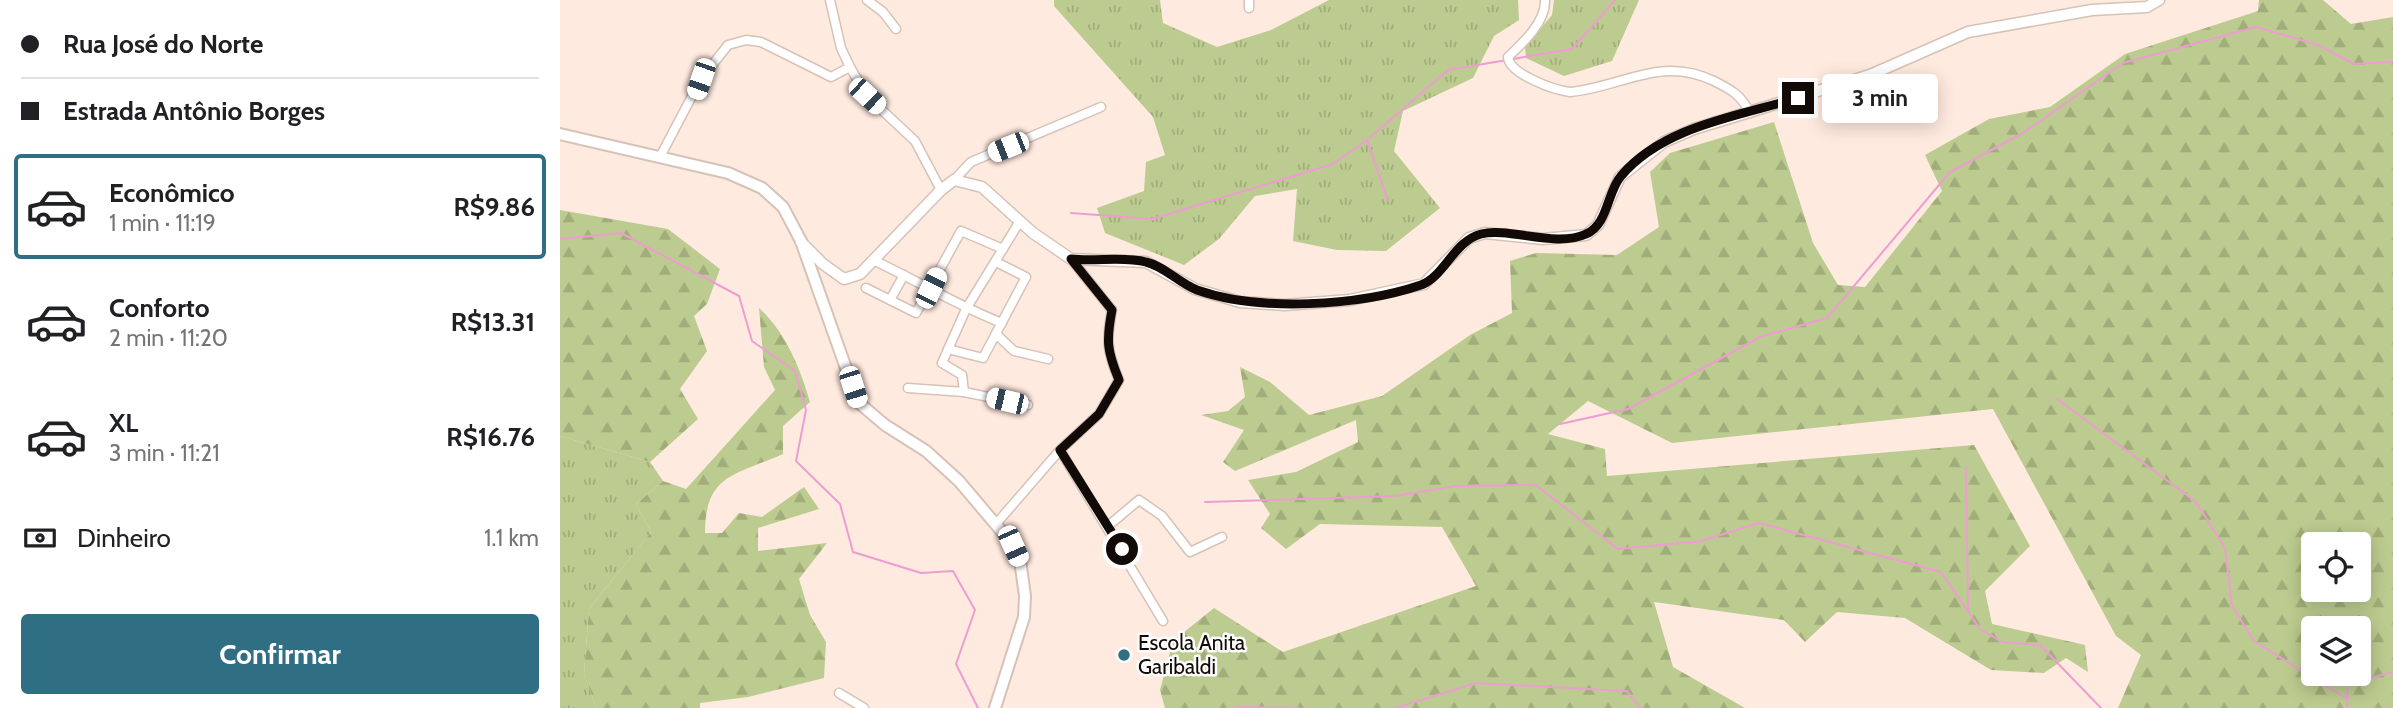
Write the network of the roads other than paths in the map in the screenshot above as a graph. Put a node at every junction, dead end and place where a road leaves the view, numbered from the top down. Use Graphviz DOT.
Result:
graph roads {
  1 [pos="830,0"];
  2 [pos="867,0"];
  3 [pos="1545,0"];
  4 [pos="2159,0"];
  5 [pos="897,29"];
  6 [pos="849,67"];
  7 [pos="1101,107"];
  8 [pos="1750,113"];
  9 [pos="560,134"];
  10 [pos="661,155"];
  11 [pos="954,180"];
  12 [pos="941,190"];
  13 [pos="1020,221"];
  14 [pos="801,241"];
  15 [pos="1003,249"];
  16 [pos="1071,259"];
  17 [pos="875,261"];
  18 [pos="996,261"];
  19 [pos="904,275"];
  20 [pos="866,288"];
  21 [pos="931,288"];
  22 [pos="890,300"];
  23 [pos="966,309"];
  24 [pos="1002,323"];
  25 [pos="996,334"];
  26 [pos="948,349"];
  27 [pos="1048,359"];
  28 [pos="908,388"];
  29 [pos="964,392"];
  30 [pos="1028,405"];
  31 [pos="1060,450"];
  32 [pos="996,524"];
  33 [pos="1108,526"];
  34 [pos="1222,537"];
  35 [pos="1164,621"];
  36 [pos="839,692"];
  37 [pos="864,708"];
  38 [pos="995,708"];
  1 -- 6 [label="street"];
  2 -- 5 [label="street"];
  3 -- 8 [label="street"];
  4 -- 8 [label="street"];
  6 -- 10 [label="street"];
  6 -- 12 [label="street"];
  7 -- 11 [label="street"];
  8 -- 16 [label="street"];
  9 -- 10 [label="main road"];
  10 -- 14 [label="main road"];
  11 -- 12 [label="street"];
  11 -- 13 [label="street"];
  12 -- 17 [label="street"];
  13 -- 15 [label="street"];
  13 -- 16 [label="street"];
  14 -- 17 [label="street"];
  14 -- 32 [label="main road"];
  15 -- 18 [label="street"];
  15 -- 21 [label="street"];
  16 -- 31 [label="street"];
  17 -- 19 [label="street"];
  18 -- 23 [label="street"];
  18 -- 24 [label="street"];
  19 -- 21 [label="street"];
  19 -- 22 [label="street"];
  20 -- 22 [label="street"];
  21 -- 22 [label="street"];
  21 -- 23 [label="street"];
  23 -- 24 [label="street"];
  23 -- 26 [label="street"];
  24 -- 25 [label="street"];
  25 -- 26 [label="street"];
  25 -- 27 [label="street"];
  26 -- 29 [label="street"];
  28 -- 29 [label="street"];
  29 -- 30 [label="street"];
  31 -- 32 [label="street"];
  31 -- 33 [label="street"];
  32 -- 38 [label="main road"];
  33 -- 34 [label="street"];
  33 -- 35 [label="street"];
  36 -- 37 [label="street"];
}
